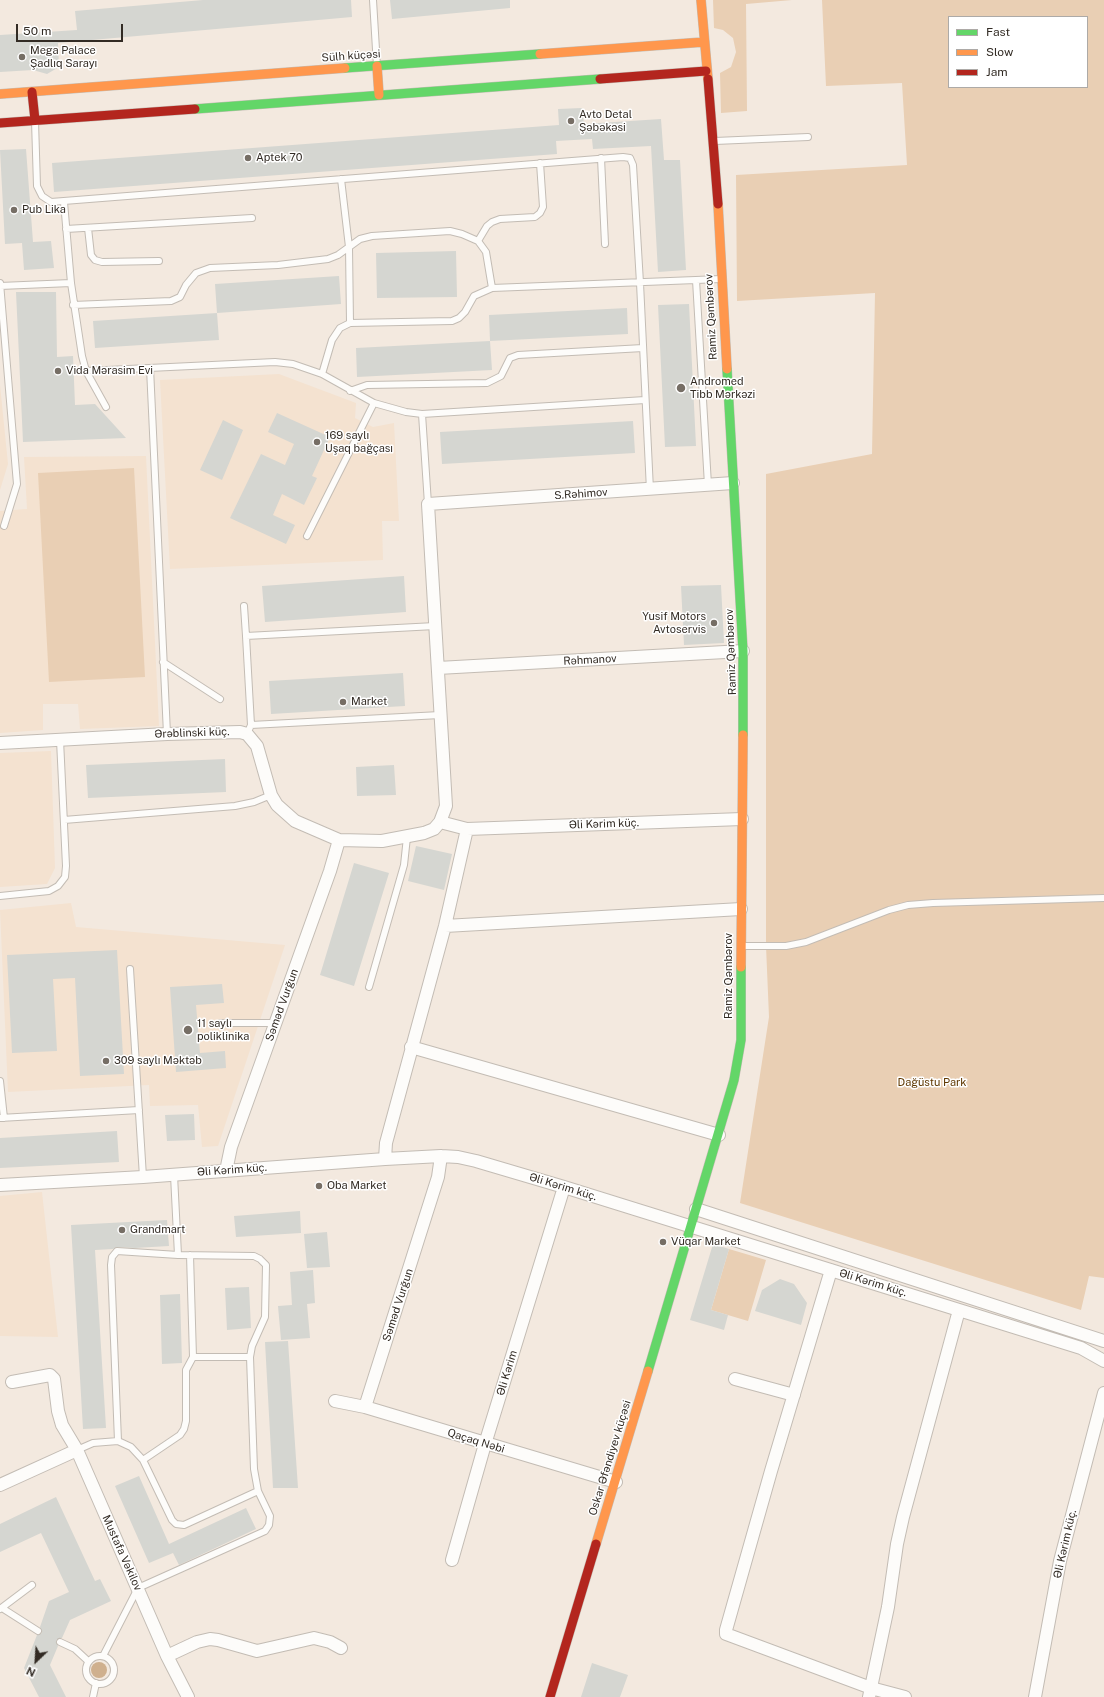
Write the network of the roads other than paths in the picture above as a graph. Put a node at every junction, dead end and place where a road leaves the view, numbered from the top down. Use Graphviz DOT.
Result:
graph roads {
  1 [pos="373,0"];
  2 [pos="701,0"];
  3 [pos="704,42"];
  4 [pos="377,66"];
  5 [pos="706,71"];
  6 [pos="32,92"];
  7 [pos="0,94"];
  8 [pos="379,95"];
  9 [pos="35,120"];
  10 [pos="0,123"];
  11 [pos="808,137"];
  12 [pos="713,142"];
  13 [pos="601,158"];
  14 [pos="540,163"];
  15 [pos="341,179"];
  16 [pos="64,202"];
  17 [pos="252,218"];
  18 [pos="88,228"];
  19 [pos="66,229"];
  20 [pos="478,241"];
  21 [pos="605,244"];
  22 [pos="349,247"];
  23 [pos="159,261"];
  24 [pos="721,279"];
  25 [pos="696,280"];
  26 [pos="71,283"];
  27 [pos="640,283"];
  28 [pos="0,285"];
  29 [pos="492,288"];
  30 [pos="73,305"];
  31 [pos="350,323"];
  32 [pos="643,348"];
  33 [pos="150,368"];
  34 [pos="86,371"];
  35 [pos="322,374"];
  36 [pos="350,391"];
  37 [pos="645,400"];
  38 [pos="374,404"];
  39 [pos="106,407"];
  40 [pos="422,414"];
  41 [pos="733,483"];
  42 [pos="708,485"];
  43 [pos="650,490"];
  44 [pos="428,504"];
  45 [pos="4,526"];
  46 [pos="307,536"];
  47 [pos="244,606"];
  48 [pos="435,626"];
  49 [pos="246,636"];
  50 [pos="743,651"];
  51 [pos="164,662"];
  52 [pos="438,668"];
  53 [pos="220,699"];
  54 [pos="440,715"];
  55 [pos="249,730"];
  56 [pos="167,734"];
  57 [pos="60,740"];
  58 [pos="0,743"];
  59 [pos="270,795"];
  60 [pos="742,819"];
  61 [pos="64,820"];
  62 [pos="440,822"];
  63 [pos="467,829"];
  64 [pos="407,837"];
  65 [pos="338,840"];
  66 [pos="0,896"];
  67 [pos="1104,898"];
  68 [pos="741,909"];
  69 [pos="445,926"];
  70 [pos="741,946"];
  71 [pos="130,969"];
  72 [pos="369,987"];
  73 [pos="221,1023"];
  74 [pos="275,1023"];
  75 [pos="411,1047"];
  76 [pos="0,1081"];
  77 [pos="139,1110"];
  78 [pos="2,1118"];
  79 [pos="719,1135"];
  80 [pos="441,1156"];
  81 [pos="385,1159"];
  82 [pos="226,1171"];
  83 [pos="174,1175"];
  84 [pos="143,1177"];
  85 [pos="0,1185"];
  86 [pos="564,1187"];
  87 [pos="696,1209"];
  88 [pos="691,1226"];
  89 [pos="178,1255"];
  90 [pos="190,1255"];
  91 [pos="831,1270"];
  92 [pos="959,1310"];
  93 [pos="1104,1341"];
  94 [pos="193,1357"];
  95 [pos="250,1358"];
  96 [pos="1104,1361"];
  97 [pos="735,1379"];
  98 [pos="12,1382"];
  99 [pos="1104,1393"];
  100 [pos="794,1395"];
  101 [pos="335,1401"];
  102 [pos="365,1407"];
  103 [pos="118,1441"];
  104 [pos="485,1444"];
  105 [pos="77,1450"];
  106 [pos="143,1460"];
  107 [pos="616,1482"];
  108 [pos="0,1485"];
  109 [pos="258,1491"];
  110 [pos="452,1560"];
  111 [pos="32,1586"];
  112 [pos="138,1588"];
  113 [pos="1,1609"];
  114 [pos="38,1631"];
  115 [pos="60,1642"];
  116 [pos="341,1648"];
  117 [pos="103,1656"];
  118 [pos="167,1656"];
  119 [pos="88,1661"];
  120 [pos="96,1684"];
  121 [pos="870,1693"];
  122 [pos="93,1697"];
  123 [pos="188,1697"];
  124 [pos="550,1697"];
  125 [pos="905,1697"];
  126 [pos="1035,1697"];
  1 -- 4 [label="lane"];
  2 -- 3 [label="main road, Ramiz Qəmbərov"];
  3 -- 4 [label="main road, Sülh küçəsi"];
  3 -- 5 [label="main road, Ramiz Qəmbərov"];
  4 -- 6 [label="main road, Sülh küçəsi"];
  4 -- 8 [label="main road"];
  5 -- 8 [label="main road"];
  5 -- 12 [label="main road, Ramiz Qəmbərov"];
  6 -- 7 [label="main road, Sülh küçəsi"];
  6 -- 9 [label="main road"];
  8 -- 9 [label="main road"];
  9 -- 10 [label="main road"];
  9 -- 16 [label="lane"];
  11 -- 12 [label="lane"];
  12 -- 24 [label="main road, Ramiz Qəmbərov"];
  13 -- 14 [label="lane"];
  13 -- 21 [label="lane"];
  13 -- 27 [label="lane"];
  14 -- 15 [label="lane"];
  14 -- 20 [label="lane"];
  15 -- 16 [label="lane"];
  15 -- 22 [label="lane"];
  16 -- 19 [label="lane"];
  17 -- 18 [label="lane"];
  18 -- 19 [label="lane"];
  18 -- 23 [label="lane"];
  19 -- 26 [label="lane"];
  20 -- 22 [label="lane"];
  20 -- 29 [label="lane"];
  22 -- 30 [label="lane"];
  22 -- 31 [label="lane"];
  24 -- 25 [label="lane"];
  24 -- 41 [label="main road, Ramiz Qəmbərov"];
  25 -- 27 [label="lane"];
  25 -- 42 [label="lane"];
  26 -- 28 [label="lane"];
  26 -- 30 [label="lane"];
  27 -- 29 [label="lane"];
  27 -- 32 [label="lane"];
  28 -- 45 [label="lane"];
  29 -- 31 [label="lane"];
  30 -- 34 [label="lane"];
  31 -- 35 [label="lane"];
  32 -- 36 [label="lane"];
  32 -- 37 [label="lane"];
  33 -- 34 [label="lane"];
  33 -- 35 [label="lane"];
  33 -- 51 [label="lane"];
  34 -- 39 [label="lane"];
  35 -- 36 [label="lane"];
  36 -- 38 [label="lane"];
  37 -- 40 [label="lane"];
  37 -- 43 [label="lane"];
  38 -- 40 [label="lane"];
  38 -- 46 [label="lane"];
  40 -- 44 [label="lane"];
  41 -- 42 [label="street, S.Rəhimov"];
  41 -- 50 [label="main road, Ramiz Qəmbərov"];
  42 -- 43 [label="street, S.Rəhimov"];
  43 -- 44 [label="street, S.Rəhimov"];
  44 -- 48 [label="street"];
  47 -- 49 [label="lane"];
  48 -- 49 [label="lane"];
  48 -- 52 [label="street"];
  49 -- 55 [label="lane"];
  50 -- 52 [label="street, Rəhmanov"];
  50 -- 60 [label="main road, Ramiz Qəmbərov"];
  51 -- 53 [label="lane"];
  51 -- 56 [label="lane"];
  52 -- 54 [label="street"];
  54 -- 55 [label="lane"];
  54 -- 62 [label="street"];
  55 -- 56 [label="street, Ərəblinski küç."];
  55 -- 59 [label="street"];
  56 -- 57 [label="street, Ərəblinski küç."];
  57 -- 58 [label="street, Ərəblinski küç."];
  57 -- 61 [label="lane"];
  59 -- 61 [label="lane"];
  59 -- 65 [label="street"];
  60 -- 63 [label="street, Əli Kərim küç."];
  60 -- 68 [label="main road, Ramiz Qəmbərov"];
  61 -- 66 [label="lane"];
  62 -- 63 [label="street, Əli Kərim küç."];
  62 -- 64 [label="street"];
  63 -- 69 [label="street"];
  64 -- 65 [label="street"];
  64 -- 72 [label="lane"];
  65 -- 74 [label="street, Səməd Vurğun"];
  67 -- 70 [label="lane"];
  68 -- 69 [label="street"];
  68 -- 70 [label="main road, Ramiz Qəmbərov"];
  69 -- 75 [label="street"];
  70 -- 79 [label="main road, Ramiz Qəmbərov"];
  71 -- 77 [label="lane"];
  73 -- 74 [label="lane"];
  74 -- 82 [label="street, Səməd Vurğun"];
  75 -- 79 [label="street"];
  75 -- 81 [label="street"];
  76 -- 78 [label="lane"];
  77 -- 78 [label="lane"];
  77 -- 84 [label="lane"];
  79 -- 87 [label="main road, Ramiz Qəmbərov"];
  80 -- 81 [label="street, Əli Kərim küç."];
  80 -- 86 [label="street, Əli Kərim küç."];
  80 -- 102 [label="street, Səməd Vurğun"];
  81 -- 82 [label="street, Əli Kərim küç."];
  82 -- 83 [label="street, Əli Kərim küç."];
  83 -- 84 [label="street, Əli Kərim küç."];
  83 -- 89 [label="lane"];
  84 -- 85 [label="street, Əli Kərim küç."];
  86 -- 88 [label="street, Əli Kərim küç."];
  86 -- 104 [label="street, Əli Kərim"];
  87 -- 88 [label="main road, Ramiz Qəmbərov"];
  87 -- 93 [label="street"];
  88 -- 91 [label="street, Əli Kərim küç."];
  88 -- 107 [label="main road, Oskar Əfəndiyev küçəsi"];
  89 -- 90 [label="lane"];
  89 -- 103 [label="lane"];
  90 -- 94 [label="lane"];
  90 -- 95 [label="lane"];
  91 -- 92 [label="street, Əli Kərim küç."];
  91 -- 100 [label="street"];
  92 -- 96 [label="street, Əli Kərim küç."];
  92 -- 121 [label="street"];
  94 -- 95 [label="lane"];
  94 -- 106 [label="lane"];
  95 -- 109 [label="lane"];
  97 -- 100 [label="street"];
  98 -- 105 [label="street, Mustafa Vəkilov"];
  99 -- 126 [label="street, Əli Kərim küç."];
  100 -- 121 [label="street"];
  101 -- 102 [label="street, Qaçaq Nəbi"];
  102 -- 104 [label="street, Qaçaq Nəbi"];
  103 -- 105 [label="lane"];
  103 -- 106 [label="lane"];
  104 -- 107 [label="street, Qaçaq Nəbi"];
  104 -- 110 [label="street, Əli Kərim"];
  105 -- 108 [label="street"];
  105 -- 112 [label="street, Mustafa Vəkilov"];
  106 -- 109 [label="lane"];
  107 -- 124 [label="main road, Oskar Əfəndiyev küçəsi"];
  109 -- 112 [label="lane"];
  111 -- 113 [label="lane"];
  112 -- 117 [label="lane"];
  112 -- 118 [label="street, Mustafa Vəkilov"];
  113 -- 114 [label="lane"];
  115 -- 119 [label="lane"];
  116 -- 118 [label="street"];
  117 -- 119 [label="lane"];
  117 -- 120 [label="lane"];
  118 -- 123 [label="street, Mustafa Vəkilov"];
  119 -- 120 [label="lane"];
  120 -- 122 [label="lane"];
  121 -- 125 [label="street"];
}
